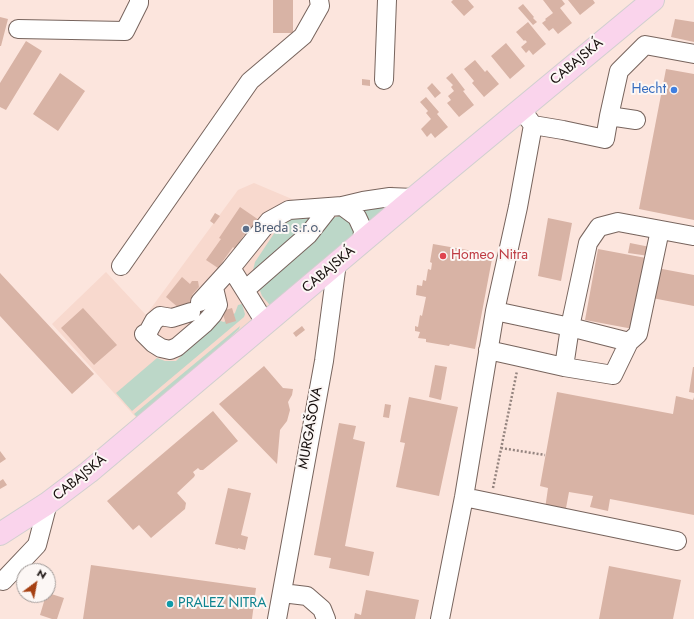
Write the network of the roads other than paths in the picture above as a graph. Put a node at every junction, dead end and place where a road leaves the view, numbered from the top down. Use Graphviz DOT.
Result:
graph roads {
  1 [pos="139,0"];
  2 [pos="319,0"];
  3 [pos="387,0"];
  4 [pos="653,0"];
  5 [pos="18,29"];
  6 [pos="694,54"];
  7 [pos="384,80"];
  8 [pos="609,116"];
  9 [pos="527,117"];
  10 [pos="636,120"];
  11 [pos="414,198"];
  12 [pos="336,206"];
  13 [pos="660,230"];
  14 [pos="693,236"];
  15 [pos="362,243"];
  16 [pos="337,264"];
  17 [pos="121,266"];
  18 [pos="231,268"];
  19 [pos="214,288"];
  20 [pos="245,290"];
  21 [pos="494,311"];
  22 [pos="172,318"];
  23 [pos="266,324"];
  24 [pos="570,327"];
  25 [pos="187,338"];
  26 [pos="629,342"];
  27 [pos="488,350"];
  28 [pos="564,367"];
  29 [pos="464,497"];
  30 [pos="48,504"];
  31 [pos="0,534"];
  32 [pos="677,541"];
  33 [pos="3,580"];
  34 [pos="282,592"];
  35 [pos="277,619"];
  36 [pos="326,619"];
  37 [pos="440,619"];
  1 -- 5 [label="street"];
  2 -- 17 [label="street"];
  3 -- 7 [label="street"];
  4 -- 9 [label="main road, CABAJSKÁ"];
  6 -- 8 [label="street"];
  8 -- 9 [label="street"];
  8 -- 10 [label="street"];
  9 -- 11 [label="main road, CABAJSKÁ"];
  9 -- 21 [label="street"];
  11 -- 12 [label="street"];
  11 -- 15 [label="main road, CABAJSKÁ"];
  12 -- 15 [label="street"];
  12 -- 18 [label="street"];
  12 -- 20 [label="street"];
  13 -- 14 [label="street"];
  13 -- 24 [label="street"];
  13 -- 26 [label="street"];
  15 -- 16 [label="main road, CABAJSKÁ"];
  16 -- 23 [label="main road, CABAJSKÁ"];
  16 -- 34 [label="street, MURGAŠOVA"];
  18 -- 19 [label="street"];
  18 -- 20 [label="street"];
  19 -- 22 [label="street"];
  19 -- 25 [label="street"];
  20 -- 23 [label="street"];
  21 -- 24 [label="street"];
  21 -- 27 [label="street"];
  22 -- 25 [label="street"];
  22 -- 25 [label="street"];
  23 -- 30 [label="main road, CABAJSKÁ"];
  24 -- 26 [label="street"];
  24 -- 28 [label="street"];
  26 -- 28 [label="street"];
  27 -- 28 [label="street"];
  27 -- 29 [label="street"];
  29 -- 32 [label="street"];
  29 -- 37 [label="street"];
  30 -- 31 [label="main road, CABAJSKÁ"];
  30 -- 33 [label="street"];
  34 -- 35 [label="street, MURGAŠOVA"];
  34 -- 36 [label="street"];
}
